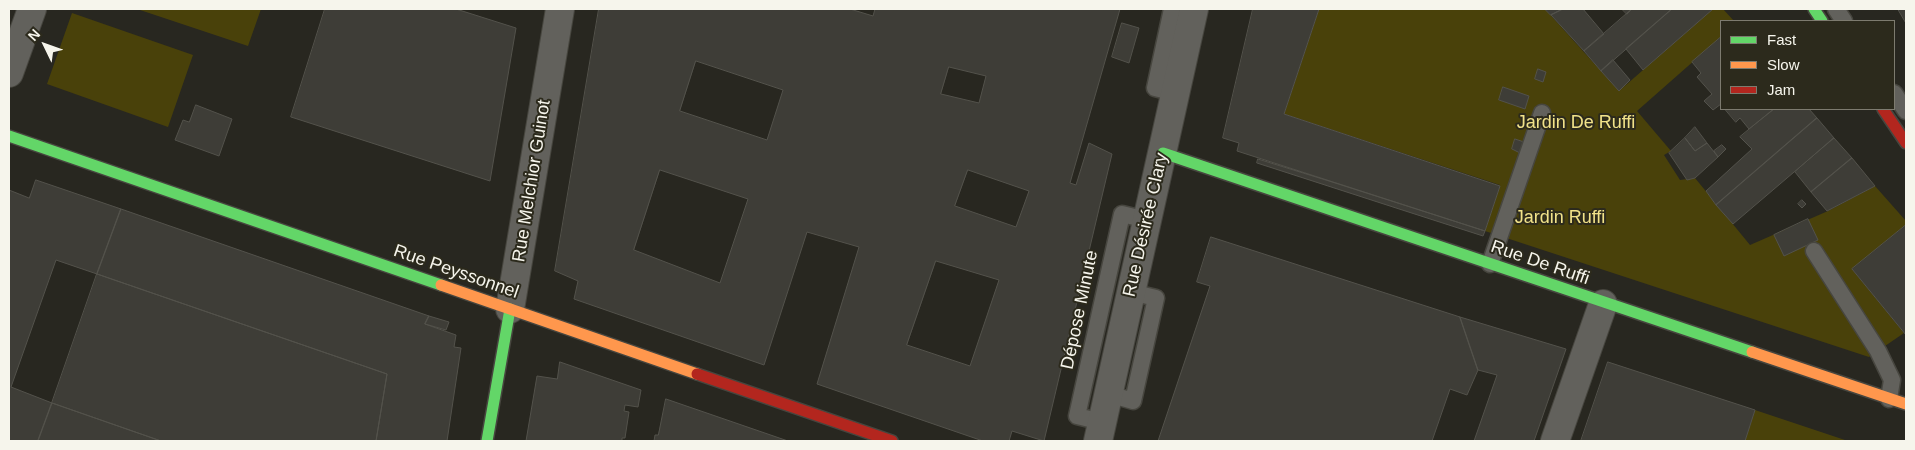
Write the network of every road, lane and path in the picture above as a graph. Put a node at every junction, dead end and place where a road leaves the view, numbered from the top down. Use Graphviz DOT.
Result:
graph roads {
  1 [pos="32,9"];
  2 [pos="560,9"];
  3 [pos="1172,9"];
  4 [pos="1194,9"];
  5 [pos="1814,9"];
  6 [pos="1836,9"];
  7 [pos="1821,20"];
  8 [pos="1843,20"];
  9 [pos="9,73"];
  10 [pos="1175,93"];
  11 [pos="1895,96"];
  12 [pos="1883,110"];
  13 [pos="1906,112"];
  14 [pos="1542,114"];
  15 [pos="9,136"];
  16 [pos="1906,143"];
  17 [pos="1163,154"];
  18 [pos="1147,220"];
  19 [pos="1814,251"];
  20 [pos="1490,264"];
  21 [pos="1603,304"];
  22 [pos="510,309"];
  23 [pos="1889,399"];
  24 [pos="1906,404"];
  25 [pos="1100,432"];
  26 [pos="487,441"];
  27 [pos="892,441"];
  28 [pos="1555,441"];
  1 -- 9 [label="street"];
  2 -- 22 [label="street, Rue Melchior Guinot"];
  3 -- 10 [label="lane"];
  4 -- 10 [label="street, Rue Désirée Clary"];
  5 -- 7 [label="street"];
  6 -- 8 [label="lane"];
  10 -- 17 [label="street, Rue Désirée Clary"];
  11 -- 13 [label="lane"];
  12 -- 16 [label="street"];
  14 -- 20 [label="lane"];
  15 -- 22 [label="street, Rue Peyssonnel"];
  17 -- 18 [label="street, Rue Désirée Clary"];
  17 -- 20 [label="street, Rue De Ruffi"];
  18 -- 25 [label="street, Rue Désirée Clary"];
  18 -- 25 [label="lane, Dépose Minute"];
  19 -- 23 [label="lane"];
  20 -- 21 [label="street, Rue De Ruffi"];
  21 -- 23 [label="street, Rue De Ruffi"];
  21 -- 28 [label="street"];
  22 -- 26 [label="street, Rue Melchior Guinot"];
  22 -- 27 [label="street, Rue Peyssonnel"];
  23 -- 24 [label="street, Rue De Ruffi"];
}
